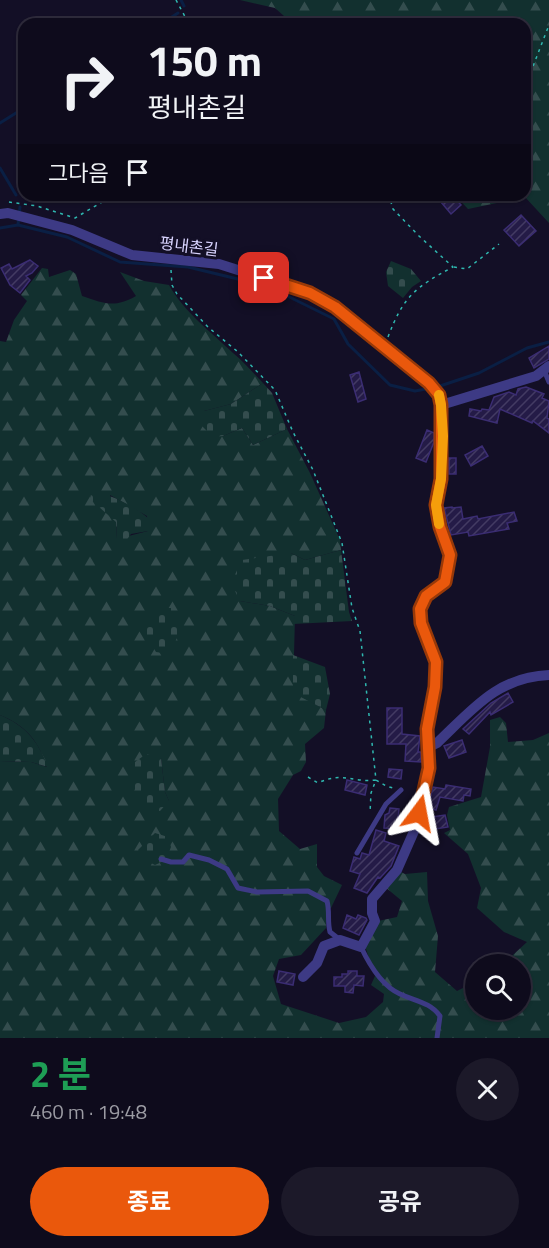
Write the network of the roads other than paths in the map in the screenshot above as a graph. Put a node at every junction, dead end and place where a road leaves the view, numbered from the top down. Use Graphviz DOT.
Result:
graph roads {
  1 [pos="0,214"];
  2 [pos="547,368"];
  3 [pos="549,382"];
  4 [pos="440,400"];
  5 [pos="549,675"];
  6 [pos="429,747"];
  7 [pos="401,789"];
  8 [pos="357,853"];
  9 [pos="161,859"];
  10 [pos="340,940"];
  11 [pos="362,947"];
  12 [pos="303,977"];
  13 [pos="437,1038"];
  1 -- 4 [label="street, 평내촌길"];
  2 -- 3 [label="lane"];
  2 -- 4 [label="street"];
  4 -- 6 [label="street"];
  5 -- 6 [label="street"];
  6 -- 11 [label="street"];
  7 -- 8 [label="lane"];
  9 -- 10 [label="lane"];
  10 -- 11 [label="street"];
  10 -- 12 [label="street"];
  11 -- 13 [label="lane"];
}
